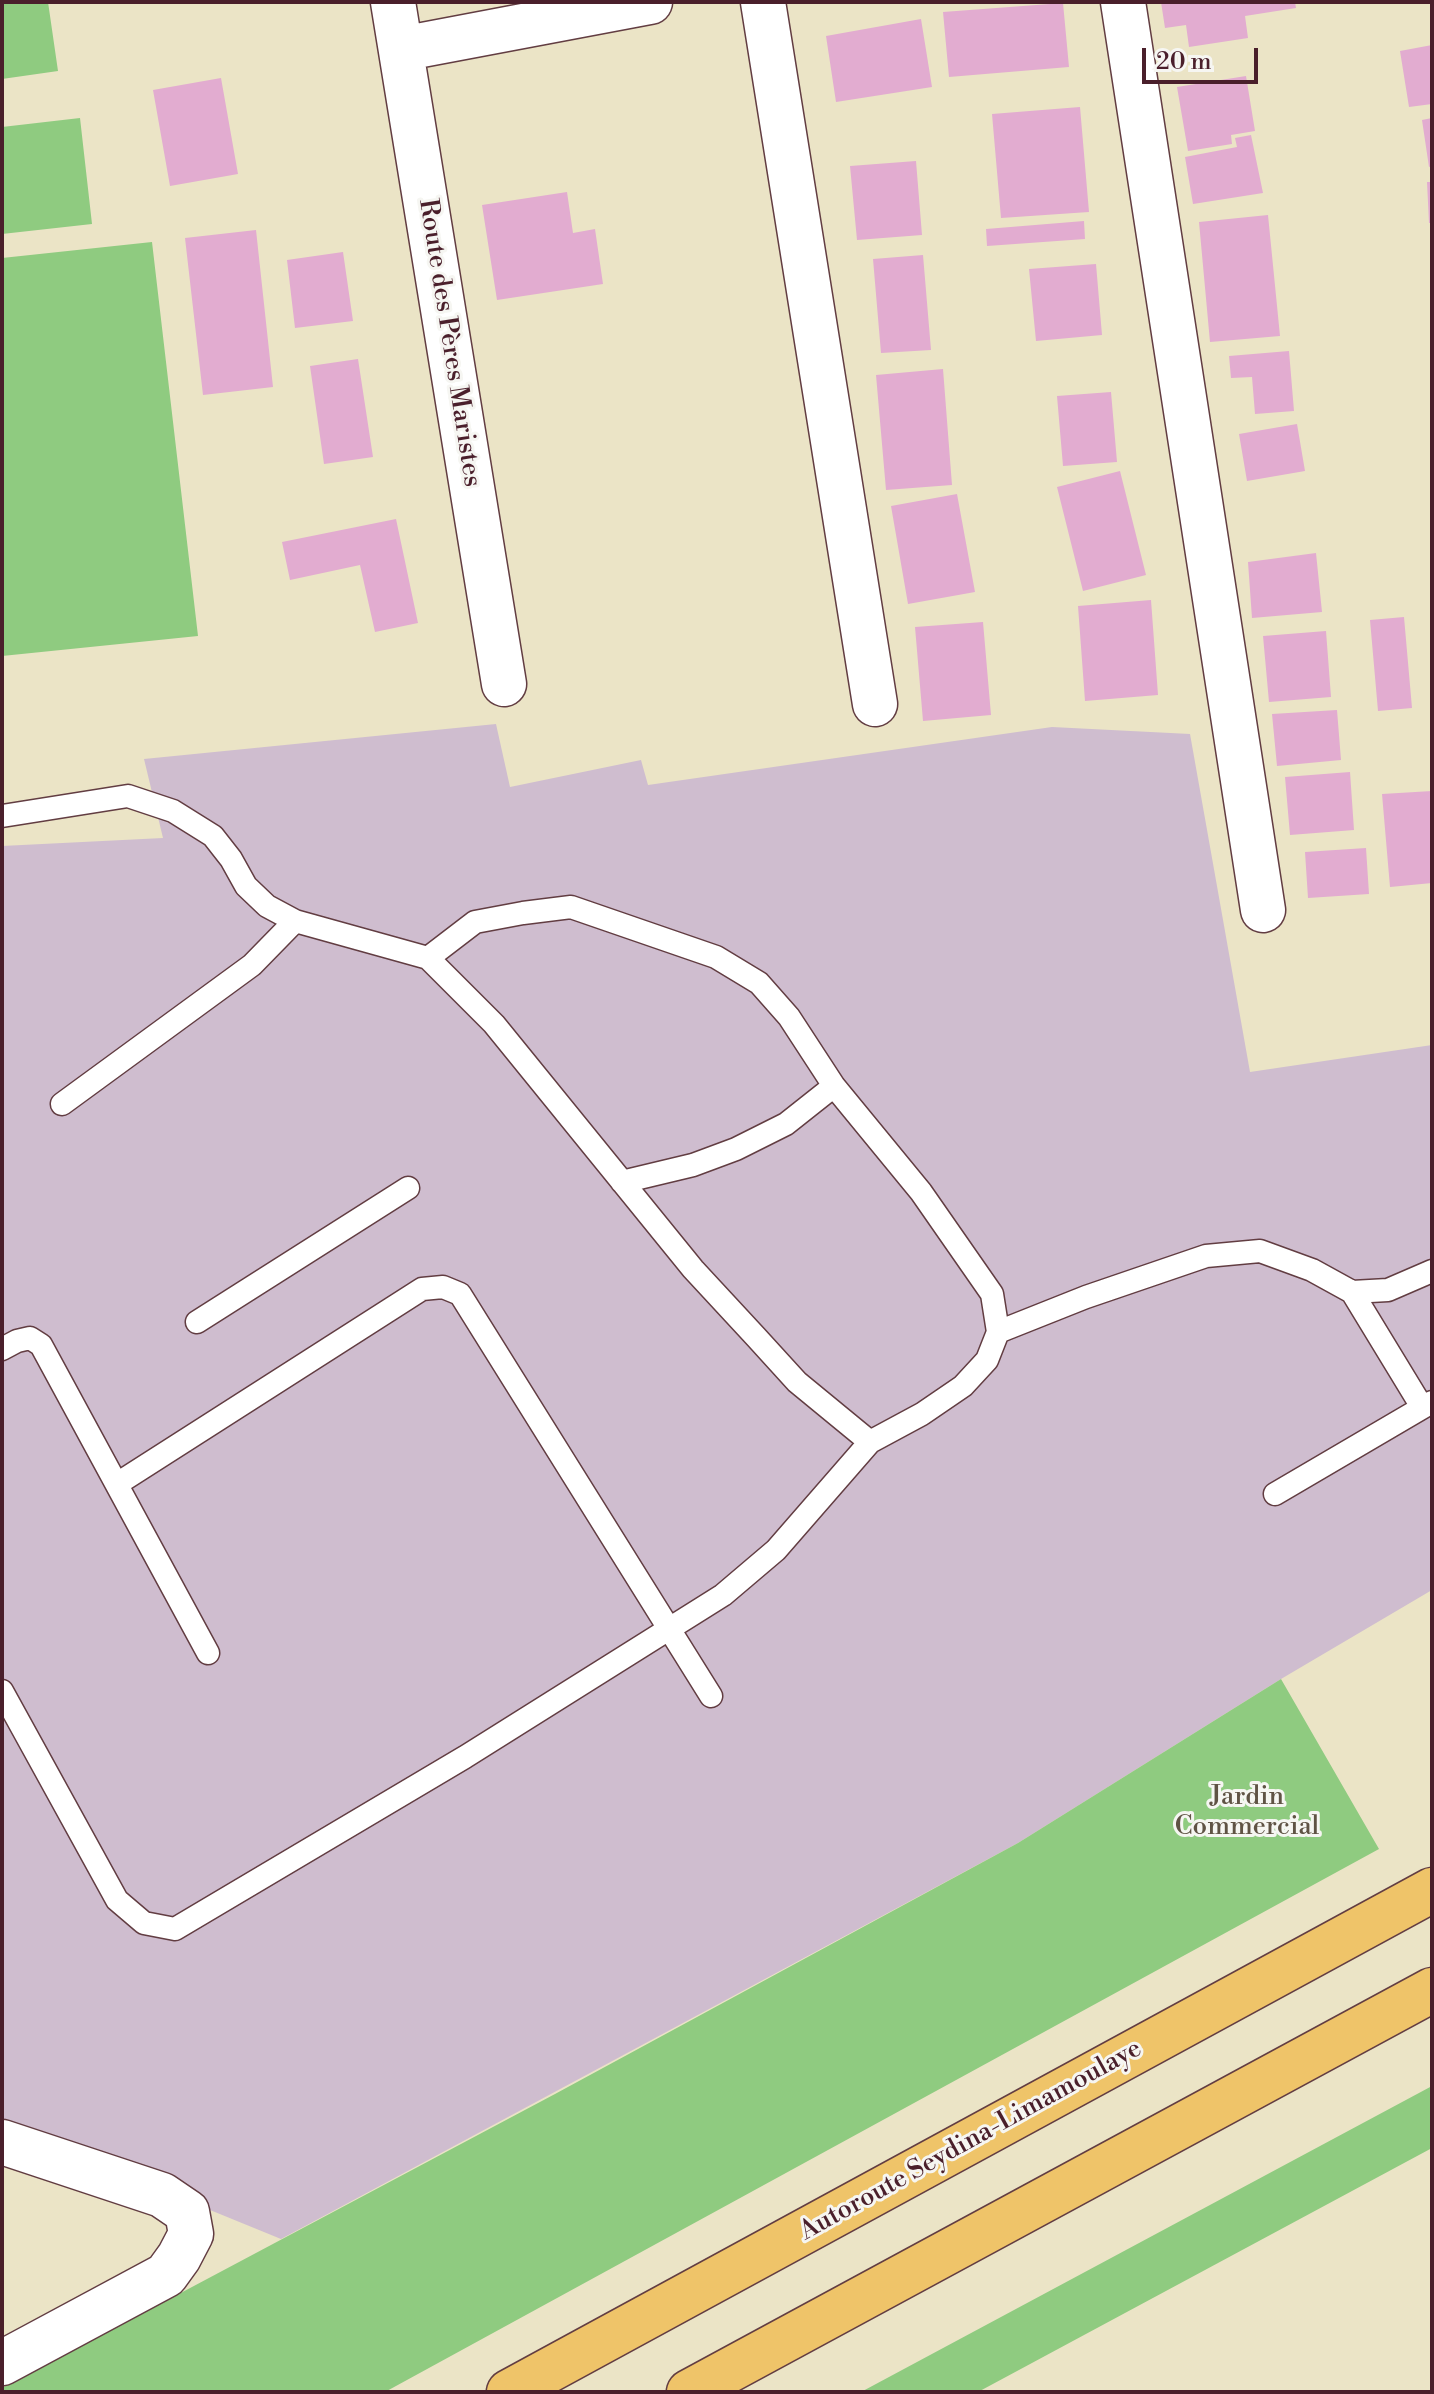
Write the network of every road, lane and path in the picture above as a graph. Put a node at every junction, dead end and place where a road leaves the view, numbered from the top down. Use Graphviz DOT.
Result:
graph roads {
  1 [pos="393,2"];
  2 [pos="650,2"];
  3 [pos="763,2"];
  4 [pos="1123,2"];
  5 [pos="401,49"];
  6 [pos="504,684"];
  7 [pos="875,704"];
  8 [pos="2,816"];
  9 [pos="1263,910"];
  10 [pos="295,921"];
  11 [pos="428,958"];
  12 [pos="834,1086"];
  13 [pos="62,1104"];
  14 [pos="622,1182"];
  15 [pos="408,1188"];
  16 [pos="1432,1271"];
  17 [pos="1352,1292"];
  18 [pos="197,1322"];
  19 [pos="998,1332"];
  20 [pos="2,1349"];
  21 [pos="1427,1404"];
  22 [pos="870,1442"];
  23 [pos="117,1484"];
  24 [pos="1275,1494"];
  25 [pos="670,1631"];
  26 [pos="208,1653"];
  27 [pos="2,1691"];
  28 [pos="711,1696"];
  29 [pos="1432,1890"];
  30 [pos="1432,1990"];
  31 [pos="2,2142"];
  32 [pos="2,2363"];
  33 [pos="509,2392"];
  34 [pos="689,2392"];
  1 -- 5 [label="street, Route des Pères Maristes"];
  2 -- 5 [label="street"];
  3 -- 7 [label="street"];
  4 -- 9 [label="street"];
  5 -- 6 [label="street, Route des Pères Maristes"];
  8 -- 10 [label="lane"];
  10 -- 11 [label="lane"];
  10 -- 13 [label="lane"];
  11 -- 12 [label="lane"];
  11 -- 14 [label="lane"];
  12 -- 14 [label="lane"];
  12 -- 19 [label="lane"];
  14 -- 22 [label="lane"];
  15 -- 18 [label="lane"];
  16 -- 17 [label="lane"];
  17 -- 19 [label="lane"];
  17 -- 21 [label="lane"];
  19 -- 22 [label="lane"];
  20 -- 23 [label="lane"];
  21 -- 24 [label="lane"];
  22 -- 25 [label="lane"];
  23 -- 25 [label="lane"];
  23 -- 26 [label="lane"];
  25 -- 27 [label="lane"];
  25 -- 28 [label="lane"];
  29 -- 33 [label="highway, Autoroute Seydina-Limamoulaye"];
  30 -- 34 [label="highway"];
  31 -- 32 [label="street"];
}
